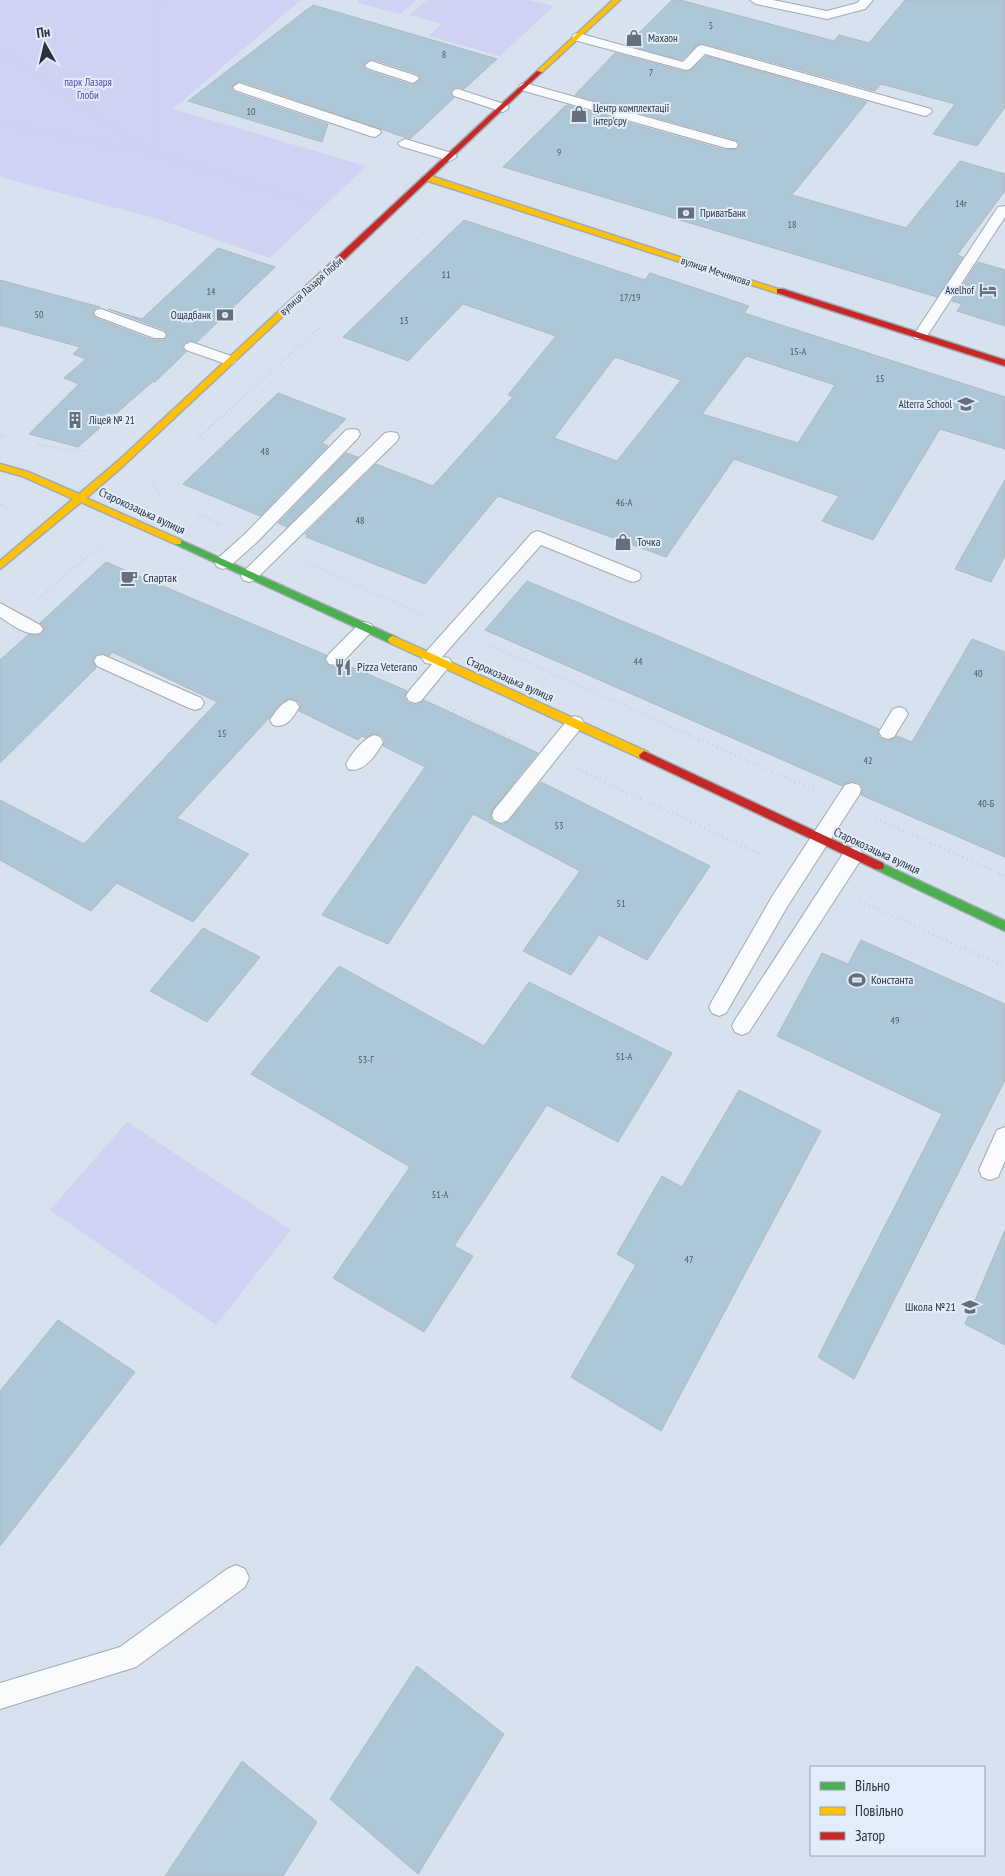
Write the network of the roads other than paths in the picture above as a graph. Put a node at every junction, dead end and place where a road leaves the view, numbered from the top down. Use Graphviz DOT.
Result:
graph roads {
  1 [pos="617,0"];
  2 [pos="760,0"];
  3 [pos="867,0"];
  4 [pos="578,37"];
  5 [pos="372,65"];
  6 [pos="413,79"];
  7 [pos="239,87"];
  8 [pos="525,87"];
  9 [pos="458,93"];
  10 [pos="503,108"];
  11 [pos="926,112"];
  12 [pos="375,133"];
  13 [pos="405,143"];
  14 [pos="730,145"];
  15 [pos="450,158"];
  16 [pos="428,178"];
  17 [pos="1005,210"];
  18 [pos="101,313"];
  19 [pos="159,335"];
  20 [pos="920,336"];
  21 [pos="191,347"];
  22 [pos="229,360"];
  23 [pos="1005,363"];
  24 [pos="352,434"];
  25 [pos="391,437"];
  26 [pos="0,467"];
  27 [pos="80,498"];
  28 [pos="223,563"];
  29 [pos="0,566"];
  30 [pos="249,576"];
  31 [pos="633,576"];
  32 [pos="0,609"];
  33 [pos="366,628"];
  34 [pos="34,629"];
  35 [pos="338,657"];
  36 [pos="437,660"];
  37 [pos="103,661"];
  38 [pos="416,694"];
  39 [pos="195,703"];
  40 [pos="899,714"];
  41 [pos="575,723"];
  42 [pos="888,732"];
  43 [pos="374,742"];
  44 [pos="355,764"];
  45 [pos="848,797"];
  46 [pos="501,815"];
  47 [pos="820,840"];
  48 [pos="853,855"];
  49 [pos="1005,926"];
  50 [pos="719,1006"];
  51 [pos="742,1026"];
  52 [pos="1005,1136"];
  53 [pos="990,1170"];
  54 [pos="236,1578"];
  55 [pos="0,1696"];
  1 -- 4 [label="street, вулиця Лазаря Глоби"];
  2 -- 3 [label="lane"];
  4 -- 8 [label="street, вулиця Лазаря Глоби"];
  4 -- 11 [label="lane"];
  5 -- 6 [label="lane"];
  7 -- 12 [label="lane"];
  8 -- 10 [label="street, вулиця Лазаря Глоби"];
  8 -- 14 [label="lane"];
  9 -- 10 [label="lane"];
  10 -- 15 [label="street, вулиця Лазаря Глоби"];
  13 -- 15 [label="lane"];
  15 -- 16 [label="street, вулиця Лазаря Глоби"];
  16 -- 20 [label="street, вулиця Мечникова"];
  16 -- 22 [label="street, вулиця Лазаря Глоби"];
  17 -- 20 [label="lane"];
  18 -- 19 [label="lane"];
  20 -- 23 [label="street, вулиця Мечникова"];
  21 -- 22 [label="lane"];
  22 -- 27 [label="street, вулиця Лазаря Глоби"];
  24 -- 28 [label="lane"];
  25 -- 30 [label="lane"];
  26 -- 27 [label="street, Старокозацька вулиця"];
  27 -- 28 [label="street, Старокозацька вулиця"];
  27 -- 29 [label="street, вулиця Лазаря Глоби"];
  28 -- 30 [label="street, Старокозацька вулиця"];
  30 -- 33 [label="street, Старокозацька вулиця"];
  31 -- 36 [label="lane"];
  32 -- 34 [label="lane"];
  33 -- 35 [label="lane"];
  33 -- 36 [label="street, Старокозацька вулиця"];
  36 -- 38 [label="lane"];
  36 -- 41 [label="street, Старокозацька вулиця"];
  37 -- 39 [label="lane"];
  40 -- 42 [label="lane"];
  41 -- 46 [label="lane"];
  41 -- 47 [label="street, Старокозацька вулиця"];
  43 -- 44 [label="lane"];
  45 -- 47 [label="lane"];
  47 -- 48 [label="street, Старокозацька вулиця"];
  47 -- 50 [label="lane"];
  48 -- 49 [label="street, Старокозацька вулиця"];
  48 -- 51 [label="lane"];
  52 -- 53 [label="lane"];
  54 -- 55 [label="lane"];
}
